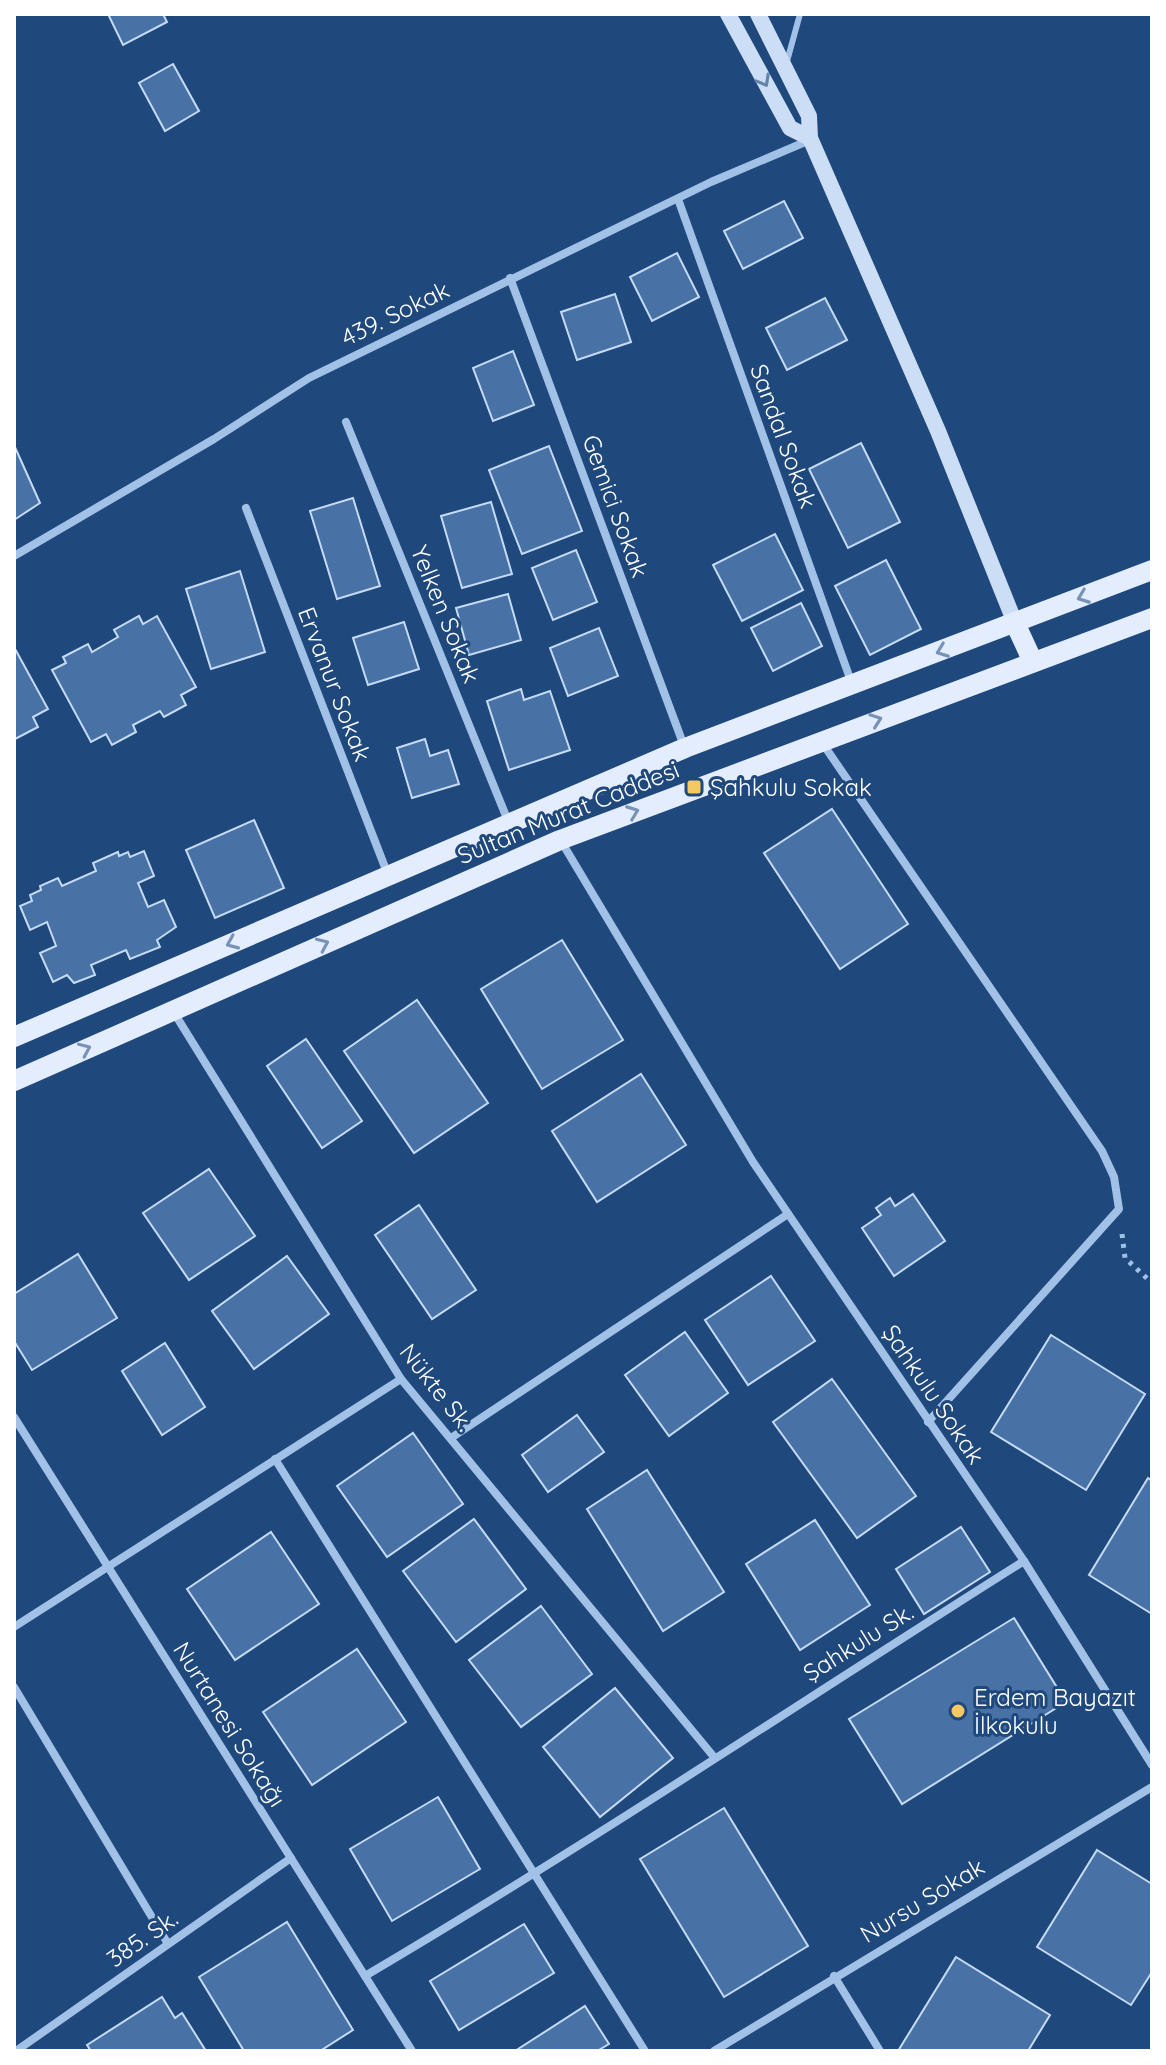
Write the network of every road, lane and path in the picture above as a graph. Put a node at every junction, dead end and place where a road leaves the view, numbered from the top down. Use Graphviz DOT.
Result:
graph roads {
  1 [pos="728,14"];
  2 [pos="758,14"];
  3 [pos="800,14"];
  4 [pos="786,67"];
  5 [pos="810,138"];
  6 [pos="678,199"];
  7 [pos="510,278"];
  8 [pos="346,422"];
  9 [pos="246,508"];
  10 [pos="14,556"];
  11 [pos="1152,570"];
  12 [pos="1152,618"];
  13 [pos="1015,623"];
  14 [pos="1033,662"];
  15 [pos="852,686"];
  16 [pos="821,740"];
  17 [pos="685,748"];
  18 [pos="508,822"];
  19 [pos="560,840"];
  20 [pos="388,875"];
  21 [pos="172,1010"];
  22 [pos="14,1037"];
  23 [pos="14,1081"];
  24 [pos="1119,1209"];
  25 [pos="788,1214"];
  26 [pos="1152,1283"];
  27 [pos="401,1379"];
  28 [pos="14,1417"];
  29 [pos="928,1422"];
  30 [pos="451,1438"];
  31 [pos="275,1459"];
  32 [pos="1024,1561"];
  33 [pos="109,1566"];
  34 [pos="14,1627"];
  35 [pos="14,1687"];
  36 [pos="714,1757"];
  37 [pos="1152,1765"];
  38 [pos="1152,1787"];
  39 [pos="291,1858"];
  40 [pos="537,1875"];
  41 [pos="168,1944"];
  42 [pos="365,1976"];
  43 [pos="834,1976"];
  44 [pos="16,2051"];
  45 [pos="412,2051"];
  46 [pos="645,2051"];
  47 [pos="714,2051"];
  48 [pos="880,2051"];
  1 -- 5 [label="main road, one-way"];
  2 -- 4 [label="main road"];
  3 -- 4 [label="lane"];
  4 -- 5 [label="main road"];
  5 -- 6 [label="street, 439. Sokak"];
  5 -- 13 [label="main road"];
  6 -- 7 [label="street, 439. Sokak"];
  6 -- 15 [label="street, Sandal Sokak"];
  7 -- 10 [label="street, 439. Sokak"];
  7 -- 17 [label="street, Gemici Sokak"];
  8 -- 18 [label="street, Yelken Sokak"];
  9 -- 20 [label="street, Ervanur Sokak"];
  11 -- 13 [label="main road, Sultan Murat Caddesi, one-way"];
  12 -- 14 [label="main road, Sultan Murat Caddesi"];
  13 -- 14 [label="main road"];
  13 -- 15 [label="main road, Sultan Murat Caddesi, one-way"];
  16 -- 14 [label="main road, Sultan Murat Caddesi, one-way"];
  15 -- 17 [label="main road, Sultan Murat Caddesi"];
  19 -- 16 [label="main road, Sultan Murat Caddesi, one-way"];
  16 -- 24 [label="street"];
  17 -- 18 [label="main road, Sultan Murat Caddesi"];
  18 -- 20 [label="main road, Sultan Murat Caddesi"];
  21 -- 19 [label="main road, Sultan Murat Caddesi, one-way"];
  19 -- 25 [label="street, Şahkulu Sokak"];
  20 -- 22 [label="main road, Sultan Murat Caddesi, one-way"];
  23 -- 21 [label="main road, Sultan Murat Caddesi, one-way"];
  21 -- 27 [label="street, Nükte Sk."];
  24 -- 26 [label="path"];
  24 -- 29 [label="street"];
  25 -- 29 [label="street, Şahkulu Sokak"];
  25 -- 30 [label="street"];
  27 -- 30 [label="street, Nükte Sk."];
  27 -- 31 [label="street"];
  28 -- 33 [label="street, Nurtanesi Sokağı"];
  29 -- 32 [label="street, Şahkulu Sokak"];
  30 -- 36 [label="street, Nükte Sk."];
  31 -- 33 [label="street"];
  31 -- 40 [label="street"];
  32 -- 36 [label="street, Şahkulu Sk."];
  32 -- 37 [label="street, Şahkulu Sokak"];
  33 -- 34 [label="street"];
  33 -- 39 [label="street, Nurtanesi Sokağı"];
  35 -- 41 [label="street"];
  36 -- 40 [label="street, Şahkulu Sk."];
  38 -- 43 [label="street, Nursu Sokak"];
  39 -- 41 [label="street, 385. Sk."];
  39 -- 42 [label="street, Nurtanesi Sokağı"];
  40 -- 42 [label="street, Şahkulu Sk."];
  40 -- 46 [label="street"];
  41 -- 44 [label="street, 385. Sk."];
  42 -- 45 [label="street, Nurtanesi Sokağı"];
  43 -- 47 [label="street, Nursu Sokak"];
  43 -- 48 [label="street"];
}
